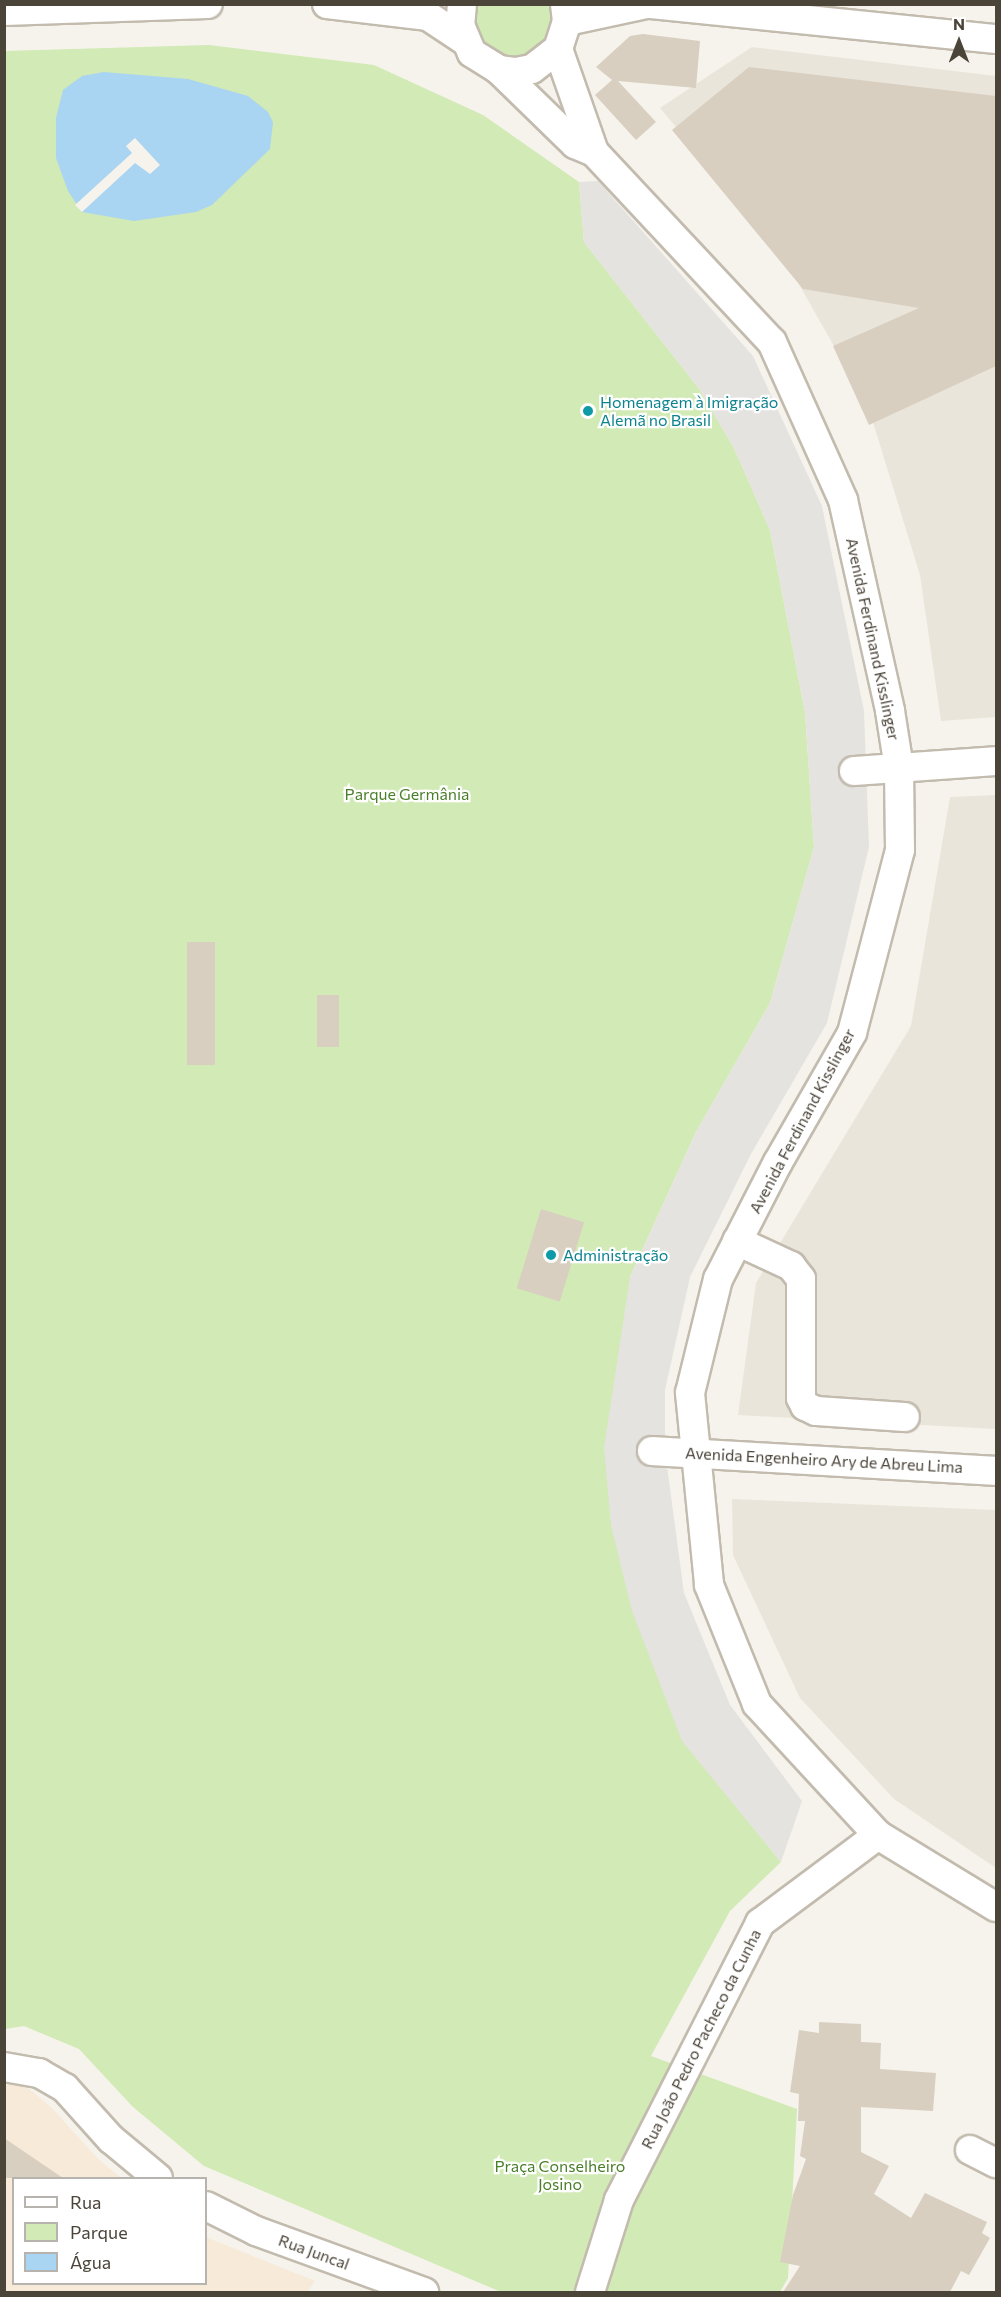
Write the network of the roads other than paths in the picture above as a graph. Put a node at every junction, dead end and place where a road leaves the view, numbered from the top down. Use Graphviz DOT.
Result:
graph roads {
  1 [pos="207,4"];
  2 [pos="327,4"];
  3 [pos="462,4"];
  4 [pos="646,4"];
  5 [pos="651,4"];
  6 [pos="4,11"];
  7 [pos="566,13"];
  8 [pos="996,39"];
  9 [pos="464,40"];
  10 [pos="558,49"];
  11 [pos="499,70"];
  12 [pos="594,152"];
  13 [pos="996,761"];
  14 [pos="898,768"];
  15 [pos="854,771"];
  16 [pos="737,1241"];
  17 [pos="904,1417"];
  18 [pos="652,1451"];
  19 [pos="695,1453"];
  20 [pos="996,1471"];
  21 [pos="878,1835"];
  22 [pos="996,1907"];
  23 [pos="4,2067"];
  24 [pos="970,2150"];
  25 [pos="996,2163"];
  26 [pos="157,2177"];
  27 [pos="207,2206"];
  28 [pos="424,2292"];
  29 [pos="590,2292"];
  1 -- 6 [label="street"];
  2 -- 9 [label="street, Avenida Ferdinand Kisslinger"];
  3 -- 9 [label="street"];
  4 -- 7 [label="street"];
  5 -- 8 [label="street"];
  7 -- 10 [label="street"];
  9 -- 11 [label="street, Avenida Ferdinand Kisslinger"];
  10 -- 11 [label="street"];
  10 -- 12 [label="street, Avenida Ferdinand Kisslinger"];
  11 -- 12 [label="street, Avenida Ferdinand Kisslinger"];
  12 -- 14 [label="street, Avenida Ferdinand Kisslinger"];
  13 -- 14 [label="street"];
  14 -- 15 [label="street"];
  14 -- 16 [label="street, Avenida Ferdinand Kisslinger"];
  16 -- 17 [label="street"];
  16 -- 19 [label="street, Avenida Ferdinand Kisslinger"];
  18 -- 19 [label="street, Avenida Engenheiro Ary de Abreu Lima"];
  19 -- 20 [label="street, Avenida Engenheiro Ary de Abreu Lima"];
  19 -- 21 [label="street, Avenida Ferdinand Kisslinger"];
  21 -- 22 [label="street, Avenida Ferdinand Kisslinger"];
  21 -- 29 [label="street, Rua João Pedro Pacheco da Cunha"];
  23 -- 26 [label="street"];
  24 -- 25 [label="street"];
  27 -- 28 [label="street, Rua Juncal"];
}
